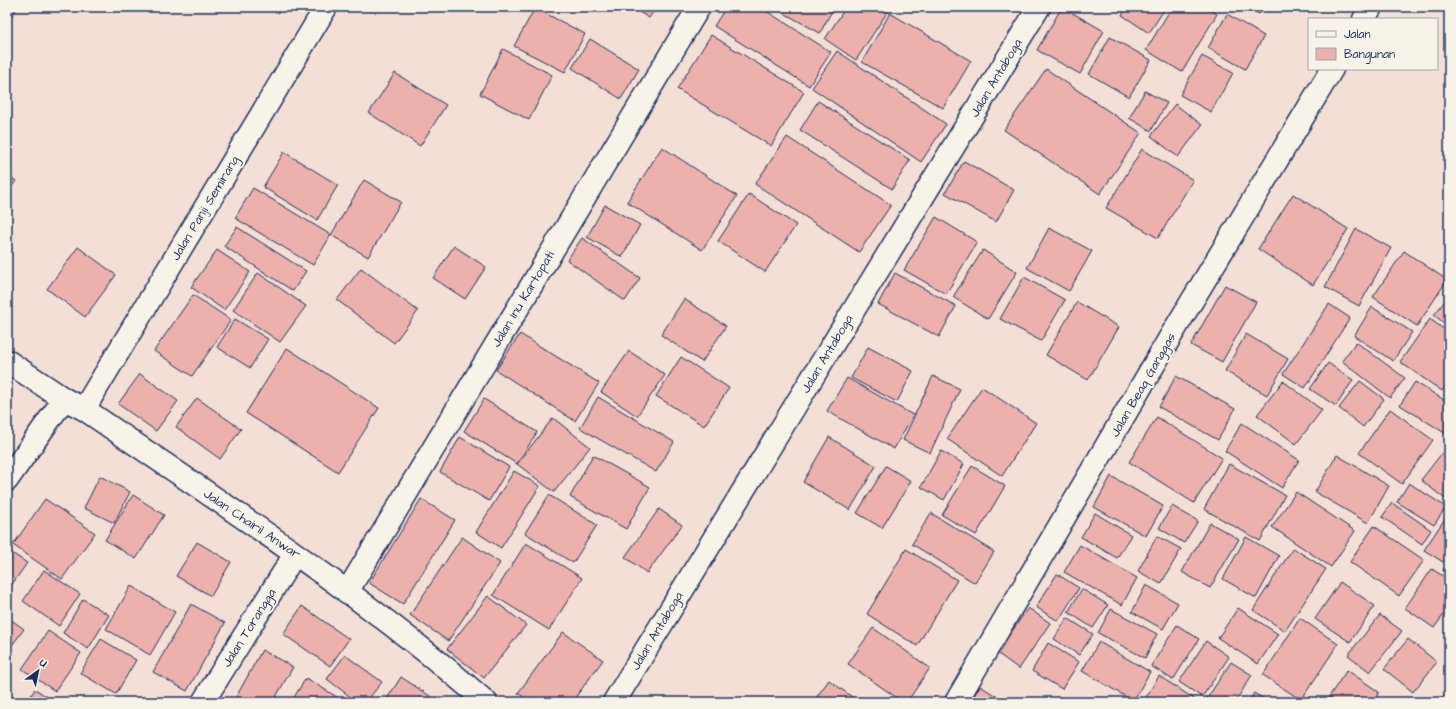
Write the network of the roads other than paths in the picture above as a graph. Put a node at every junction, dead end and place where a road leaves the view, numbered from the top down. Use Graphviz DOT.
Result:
graph roads {
  1 [pos="326,7"];
  2 [pos="699,7"];
  3 [pos="1039,7"];
  4 [pos="1371,7"];
  5 [pos="1365,18"];
  6 [pos="1331,70"];
  7 [pos="7,361"];
  8 [pos="64,399"];
  9 [pos="84,409"];
  10 [pos="7,480"];
  11 [pos="296,554"];
  12 [pos="347,592"];
  13 [pos="203,702"];
  14 [pos="486,702"];
  15 [pos="614,702"];
  16 [pos="956,702"];
  1 -- 9 [label="street, Jalan Panji Semirang"];
  2 -- 12 [label="street, Jalan Inu Kartopati"];
  3 -- 15 [label="street, Jalan Antaboga"];
  4 -- 5 [label="street"];
  6 -- 16 [label="street, Jalan Beaq Ganggas"];
  7 -- 8 [label="street, Jalan Chairil Anwar"];
  8 -- 9 [label="street, Jalan Chairil Anwar"];
  8 -- 10 [label="street"];
  9 -- 11 [label="street, Jalan Chairil Anwar"];
  11 -- 12 [label="street, Jalan Chairil Anwar"];
  11 -- 13 [label="street, Jalan Torangga"];
  12 -- 14 [label="street, Jalan Chairil Anwar"];
}
